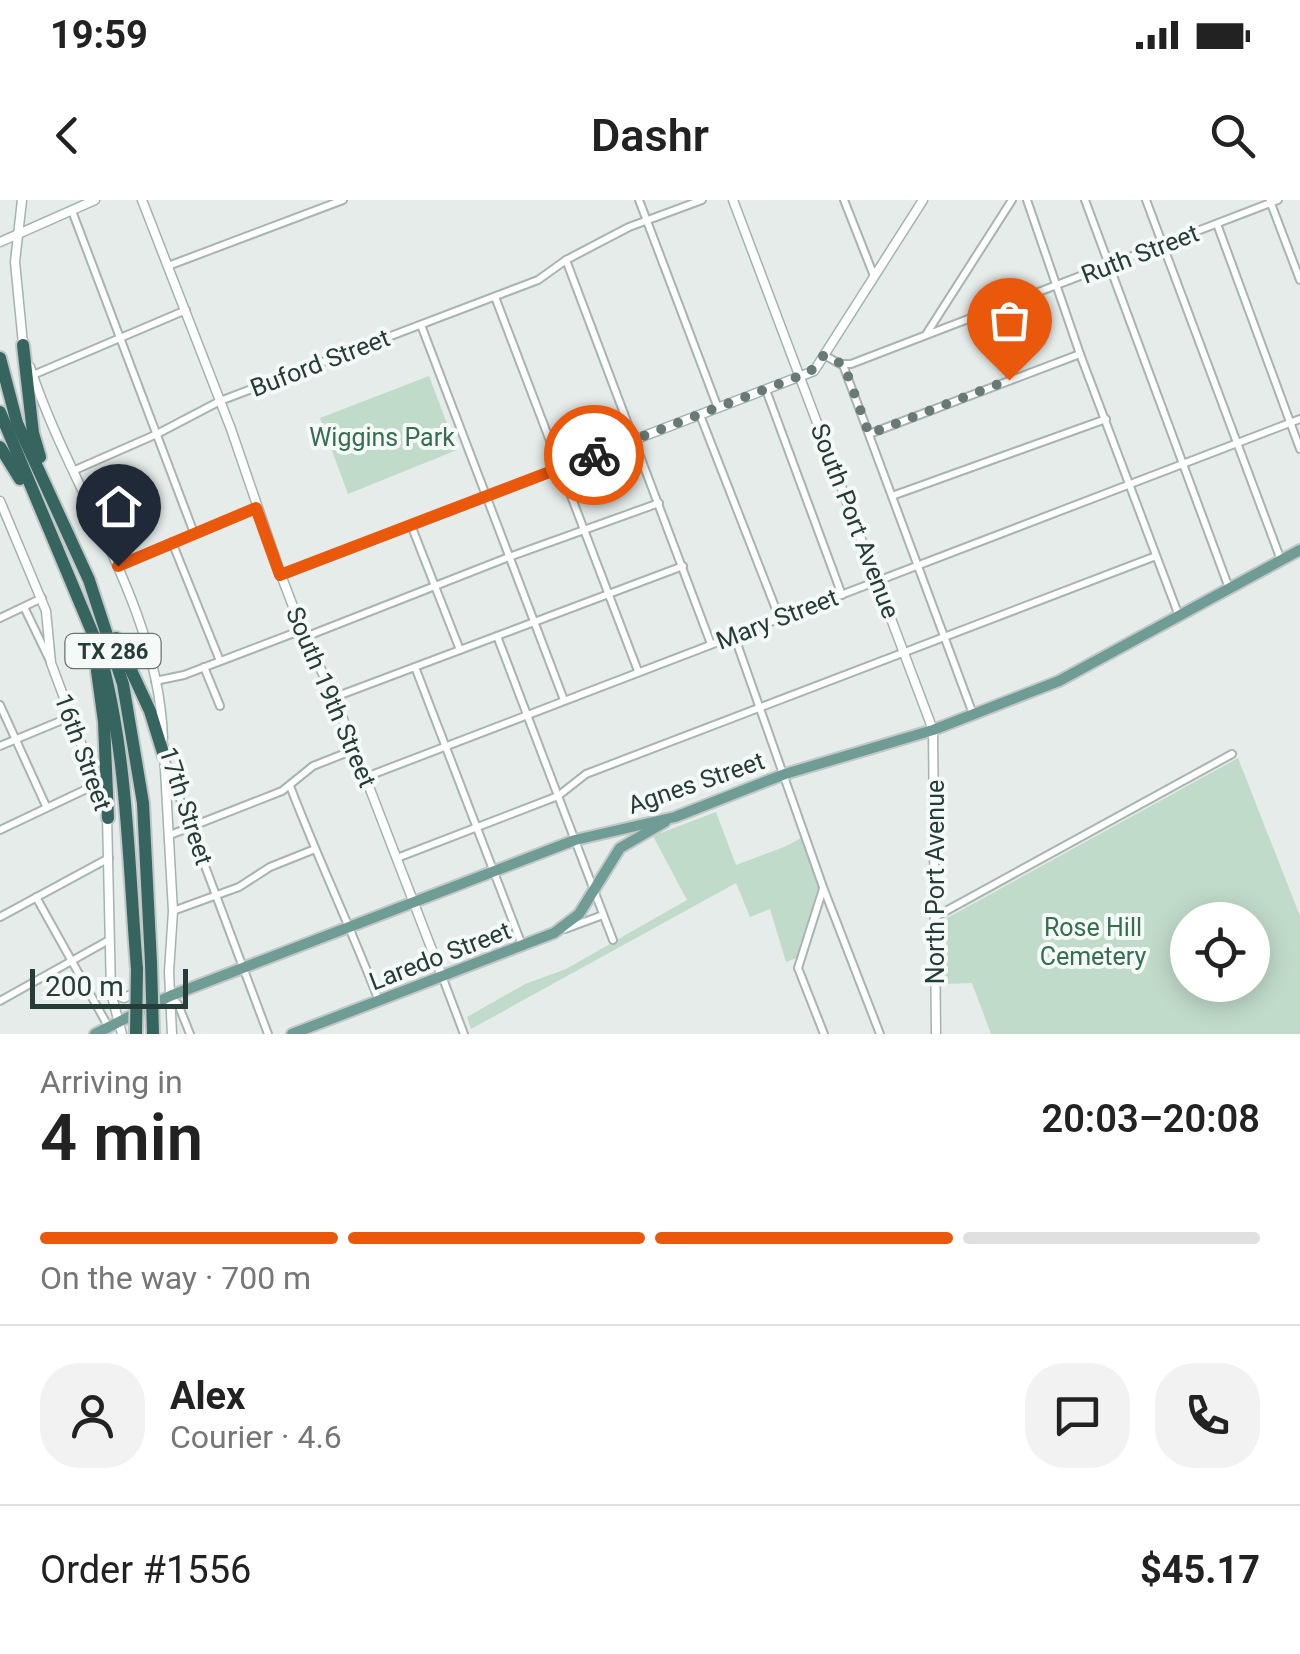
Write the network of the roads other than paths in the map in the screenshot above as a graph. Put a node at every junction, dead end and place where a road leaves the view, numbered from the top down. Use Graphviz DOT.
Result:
graph roads {
  1 [pos="22,200"];
  2 [pos="94,200"];
  3 [pos="142,200"];
  4 [pos="639,200"];
  5 [pos="702,200"];
  6 [pos="733,200"];
  7 [pos="844,200"];
  8 [pos="923,200"];
  9 [pos="1012,200"];
  10 [pos="1027,200"];
  11 [pos="1085,200"];
  12 [pos="1146,200"];
  13 [pos="338,201"];
  14 [pos="1273,201"];
  15 [pos="72,210"];
  16 [pos="647,221"];
  17 [pos="1218,224"];
  18 [pos="16,234"];
  19 [pos="0,242"];
  20 [pos="1164,244"];
  21 [pos="569,257"];
  22 [pos="168,266"];
  23 [pos="1109,266"];
  24 [pos="874,276"];
  25 [pos="1300,280"];
  26 [pos="1057,286"];
  27 [pos="495,297"];
  28 [pos="186,310"];
  29 [pos="421,324"];
  30 [pos="926,334"];
  31 [pos="118,338"];
  32 [pos="23,345"];
  33 [pos="1080,354"];
  34 [pos="824,355"];
  35 [pos="0,358"];
  36 [pos="844,365"];
  37 [pos="33,375"];
  38 [pos="800,376"];
  39 [pos="766,390"];
  40 [pos="220,401"];
  41 [pos="718,408"];
  42 [pos="0,412"];
  43 [pos="700,414"];
  44 [pos="1106,419"];
  45 [pos="1300,420"];
  46 [pos="1290,423"];
  47 [pos="157,434"];
  48 [pos="869,434"];
  49 [pos="635,440"];
  50 [pos="1238,442"];
  51 [pos="0,447"];
  52 [pos="1300,449"];
  53 [pos="1185,465"];
  54 [pos="561,468"];
  55 [pos="75,470"];
  56 [pos="1131,484"];
  57 [pos="486,496"];
  58 [pos="892,496"];
  59 [pos="54,502"];
  60 [pos="659,503"];
  61 [pos="0,504"];
  62 [pos="256,508"];
  63 [pos="42,516"];
  64 [pos="411,525"];
  65 [pos="584,530"];
  66 [pos="194,533"];
  67 [pos="172,542"];
  68 [pos="1300,550"];
  69 [pos="1156,556"];
  70 [pos="509,557"];
  71 [pos="1281,560"];
  72 [pos="918,565"];
  73 [pos="118,566"];
  74 [pos="683,566"];
  75 [pos="280,575"];
  76 [pos="878,581"];
  77 [pos="435,587"];
  78 [pos="1228,588"];
  79 [pos="608,594"];
  80 [pos="842,594"];
  81 [pos="42,598"];
  82 [pos="24,607"];
  83 [pos="100,608"];
  84 [pos="83,610"];
  85 [pos="1179,617"];
  86 [pos="0,618"];
  87 [pos="779,618"];
  88 [pos="534,622"];
  89 [pos="304,634"];
  90 [pos="734,635"];
  91 [pos="497,636"];
  92 [pos="944,637"];
  93 [pos="711,644"];
  94 [pos="460,650"];
  95 [pos="904,652"];
  96 [pos="220,661"];
  97 [pos="51,663"];
  98 [pos="204,667"];
  99 [pos="415,667"];
  100 [pos="638,671"];
  101 [pos="155,681"];
  102 [pos="335,698"];
  103 [pos="564,700"];
  104 [pos="0,704"];
  105 [pos="220,706"];
  106 [pos="761,708"];
  107 [pos="527,714"];
  108 [pos="974,715"];
  109 [pos="70,716"];
  110 [pos="932,730"];
  111 [pos="15,739"];
  112 [pos="0,746"];
  113 [pos="446,746"];
  114 [pos="356,750"];
  115 [pos="1232,754"];
  116 [pos="164,756"];
  117 [pos="786,774"];
  118 [pos="366,776"];
  119 [pos="97,784"];
  120 [pos="290,786"];
  121 [pos="558,796"];
  122 [pos="46,806"];
  123 [pos="675,816"];
  124 [pos="108,818"];
  125 [pos="190,828"];
  126 [pos="478,828"];
  127 [pos="0,830"];
  128 [pos="170,835"];
  129 [pos="575,840"];
  130 [pos="314,849"];
  131 [pos="110,858"];
  132 [pos="397,858"];
  133 [pos="494,872"];
  134 [pos="823,888"];
  135 [pos="595,890"];
  136 [pos="216,896"];
  137 [pos="36,897"];
  138 [pos="414,903"];
  139 [pos="173,911"];
  140 [pos="1,914"];
  141 [pos="603,915"];
  142 [pos="934,917"];
  143 [pos="350,927"];
  144 [pos="554,933"];
  145 [pos="109,940"];
  146 [pos="613,940"];
  147 [pos="522,946"];
  148 [pos="72,961"];
  149 [pos="243,968"];
  150 [pos="169,972"];
  151 [pos="442,976"];
  152 [pos="111,993"];
  153 [pos="170,996"];
  154 [pos="0,1001"];
  155 [pos="379,1001"];
  156 [pos="155,1004"];
  157 [pos="172,1018"];
  158 [pos="114,1024"];
  159 [pos="95,1034"];
  160 [pos="122,1034"];
  161 [pos="136,1034"];
  162 [pos="153,1034"];
  163 [pos="172,1034"];
  164 [pos="190,1034"];
  165 [pos="268,1034"];
  166 [pos="292,1034"];
  167 [pos="464,1034"];
  168 [pos="824,1034"];
  169 [pos="880,1034"];
  170 [pos="936,1034"];
  1 -- 18 [label="main road, 17th Street"];
  2 -- 15 [label="main road"];
  3 -- 22 [label="main road, South 19th Street"];
  4 -- 16 [label="street"];
  5 -- 16 [label="street, Buford Street"];
  6 -- 38 [label="main road, South Port Avenue"];
  7 -- 24 [label="street"];
  8 -- 24 [label="main road"];
  9 -- 30 [label="street"];
  10 -- 26 [label="street"];
  11 -- 23 [label="street"];
  12 -- 20 [label="street"];
  13 -- 22 [label="street"];
  14 -- 17 [label="street, Ruth Street"];
  14 -- 25 [label="street"];
  15 -- 18 [label="main road"];
  15 -- 31 [label="street"];
  16 -- 21 [label="street, Buford Street"];
  16 -- 41 [label="street"];
  17 -- 20 [label="street, Ruth Street"];
  17 -- 46 [label="street"];
  18 -- 19 [label="main road"];
  18 -- 32 [label="main road, 17th Street"];
  20 -- 23 [label="street, Ruth Street"];
  20 -- 50 [label="street"];
  21 -- 27 [label="street, Buford Street"];
  21 -- 49 [label="street"];
  22 -- 28 [label="main road, South 19th Street"];
  23 -- 26 [label="street, Ruth Street"];
  23 -- 53 [label="street"];
  24 -- 34 [label="main road"];
  26 -- 30 [label="street, Ruth Street"];
  26 -- 33 [label="street"];
  27 -- 29 [label="street, Buford Street"];
  27 -- 54 [label="street"];
  28 -- 31 [label="street"];
  28 -- 40 [label="main road, South 19th Street"];
  29 -- 40 [label="street, Buford Street"];
  29 -- 57 [label="street"];
  30 -- 36 [label="street, Ruth Street"];
  31 -- 37 [label="street"];
  31 -- 47 [label="street"];
  32 -- 37 [label="main road, 17th Street"];
  32 -- 59 [label="highway"];
  33 -- 44 [label="street"];
  33 -- 48 [label="street"];
  34 -- 36 [label="street"];
  34 -- 38 [label="main road"];
  35 -- 59 [label="highway, TX 286"];
  36 -- 48 [label="street"];
  37 -- 55 [label="main road, 17th Street"];
  38 -- 39 [label="main road"];
  38 -- 76 [label="main road, South Port Avenue"];
  39 -- 41 [label="main road"];
  39 -- 80 [label="street"];
  40 -- 47 [label="street, Buford Street"];
  40 -- 62 [label="main road, South 19th Street"];
  41 -- 43 [label="main road"];
  42 -- 63 [label="highway, TX 286"];
  43 -- 49 [label="main road"];
  43 -- 87 [label="street"];
  44 -- 56 [label="street"];
  44 -- 58 [label="street"];
  45 -- 46 [label="street, Mary Street"];
  46 -- 50 [label="street, Mary Street"];
  46 -- 52 [label="street"];
  47 -- 55 [label="street, Buford Street"];
  47 -- 66 [label="street"];
  48 -- 58 [label="street"];
  49 -- 54 [label="main road"];
  49 -- 60 [label="street"];
  50 -- 53 [label="street, Mary Street"];
  50 -- 71 [label="street"];
  51 -- 63 [label="highway"];
  53 -- 56 [label="street, Mary Street"];
  53 -- 78 [label="street"];
  54 -- 57 [label="main road"];
  54 -- 65 [label="street"];
  55 -- 73 [label="main road, 17th Street"];
  56 -- 69 [label="street"];
  56 -- 72 [label="street, Mary Street"];
  57 -- 64 [label="main road"];
  57 -- 70 [label="street"];
  58 -- 72 [label="street"];
  59 -- 83 [label="highway, TX 286"];
  60 -- 65 [label="street"];
  60 -- 74 [label="street"];
  61 -- 81 [label="main road, 16th Street"];
  62 -- 66 [label="street"];
  62 -- 75 [label="main road, South 19th Street"];
  63 -- 84 [label="highway, TX 286"];
  64 -- 75 [label="main road"];
  64 -- 77 [label="street"];
  65 -- 70 [label="street"];
  65 -- 79 [label="street"];
  66 -- 67 [label="street"];
  67 -- 73 [label="street"];
  67 -- 96 [label="street"];
  68 -- 71 [label="main road, Agnes Street"];
  69 -- 85 [label="street"];
  69 -- 92 [label="street"];
  70 -- 77 [label="street"];
  70 -- 88 [label="street"];
  71 -- 78 [label="main road, Agnes Street"];
  72 -- 76 [label="street, Mary Street"];
  72 -- 92 [label="street"];
  73 -- 101 [label="main road, 17th Street"];
  74 -- 79 [label="street"];
  74 -- 93 [label="street"];
  75 -- 89 [label="main road, South 19th Street"];
  76 -- 80 [label="street, Mary Street"];
  76 -- 95 [label="main road, South Port Avenue"];
  77 -- 89 [label="street"];
  77 -- 94 [label="street"];
  78 -- 85 [label="main road, Agnes Street"];
  79 -- 88 [label="street"];
  79 -- 100 [label="street"];
  80 -- 87 [label="street, Mary Street"];
  81 -- 82 [label="street"];
  81 -- 97 [label="main road, 16th Street"];
  82 -- 86 [label="street"];
  82 -- 97 [label="street, 16th Street"];
  83 -- 116 [label="highway"];
  83 -- 162 [label="highway, TX 286, bridge"];
  84 -- 124 [label="highway"];
  84 -- 161 [label="highway, TX 286, bridge"];
  85 -- 108 [label="main road, Agnes Street"];
  87 -- 90 [label="street, Mary Street"];
  88 -- 91 [label="street"];
  88 -- 103 [label="street"];
  89 -- 96 [label="street"];
  89 -- 102 [label="main road, South 19th Street"];
  90 -- 93 [label="street, Mary Street"];
  90 -- 106 [label="street"];
  91 -- 94 [label="street"];
  91 -- 107 [label="street"];
  92 -- 95 [label="street"];
  92 -- 108 [label="street"];
  93 -- 100 [label="street, Mary Street"];
  94 -- 99 [label="street"];
  95 -- 106 [label="street"];
  95 -- 110 [label="main road, South Port Avenue"];
  96 -- 98 [label="street"];
  97 -- 109 [label="main road, 16th Street"];
  98 -- 101 [label="street"];
  98 -- 105 [label="street"];
  99 -- 102 [label="street"];
  99 -- 113 [label="street"];
  100 -- 103 [label="street, Mary Street"];
  101 -- 116 [label="main road, 17th Street"];
  102 -- 114 [label="main road, South 19th Street"];
  103 -- 107 [label="street, Mary Street"];
  104 -- 111 [label="street"];
  106 -- 117 [label="street"];
  106 -- 121 [label="street"];
  107 -- 113 [label="street, Mary Street"];
  107 -- 121 [label="street"];
  108 -- 110 [label="main road, Agnes Street"];
  109 -- 111 [label="street"];
  109 -- 119 [label="main road, 16th Street"];
  110 -- 117 [label="main road, Agnes Street"];
  110 -- 142 [label="main road, North Port Avenue"];
  111 -- 112 [label="street"];
  111 -- 122 [label="street"];
  113 -- 118 [label="street, Mary Street"];
  113 -- 126 [label="street"];
  114 -- 118 [label="main road, South 19th Street"];
  114 -- 120 [label="street"];
  115 -- 142 [label="street"];
  116 -- 125 [label="street, 17th Street"];
  116 -- 128 [label="main road"];
  117 -- 123 [label="main road, Agnes Street"];
  117 -- 134 [label="street"];
  118 -- 132 [label="main road, South 19th Street"];
  119 -- 122 [label="street"];
  119 -- 124 [label="main road, 16th Street"];
  120 -- 125 [label="street"];
  120 -- 130 [label="street"];
  121 -- 126 [label="street"];
  121 -- 129 [label="street"];
  122 -- 127 [label="street"];
  123 -- 129 [label="main road, Agnes Street"];
  123 -- 135 [label="main road"];
  124 -- 131 [label="main road, 16th Street"];
  125 -- 128 [label="street"];
  125 -- 136 [label="street, 17th Street"];
  126 -- 132 [label="street"];
  126 -- 133 [label="street"];
  128 -- 139 [label="main road"];
  129 -- 133 [label="main road, Agnes Street"];
  129 -- 135 [label="street"];
  130 -- 136 [label="street"];
  130 -- 143 [label="street"];
  131 -- 137 [label="street"];
  131 -- 145 [label="main road, 16th Street"];
  132 -- 138 [label="main road, South 19th Street"];
  133 -- 138 [label="main road, Agnes Street"];
  133 -- 147 [label="street"];
  134 -- 168 [label="street"];
  134 -- 169 [label="street"];
  135 -- 141 [label="street"];
  135 -- 144 [label="main road"];
  136 -- 139 [label="street"];
  136 -- 149 [label="street, 17th Street"];
  137 -- 140 [label="street"];
  137 -- 148 [label="street"];
  138 -- 143 [label="main road, Agnes Street"];
  138 -- 151 [label="main road, South 19th Street"];
  139 -- 150 [label="main road"];
  141 -- 144 [label="street, Laredo Street"];
  141 -- 146 [label="street"];
  142 -- 170 [label="main road, North Port Avenue"];
  143 -- 149 [label="main road, Agnes Street"];
  143 -- 155 [label="street"];
  144 -- 147 [label="main road, Laredo Street"];
  145 -- 148 [label="street"];
  145 -- 152 [label="main road, 16th Street"];
  147 -- 151 [label="main road, Laredo Street"];
  148 -- 154 [label="street"];
  148 -- 158 [label="street"];
  149 -- 153 [label="main road, Agnes Street"];
  149 -- 165 [label="street, 17th Street"];
  150 -- 152 [label="main road"];
  150 -- 153 [label="main road"];
  151 -- 155 [label="main road, Laredo Street"];
  151 -- 167 [label="street, South 19th Street"];
  152 -- 158 [label="main road, 16th Street"];
  153 -- 156 [label="main road, Agnes Street"];
  153 -- 157 [label="main road"];
  153 -- 164 [label="street"];
  155 -- 166 [label="main road, Laredo Street"];
  156 -- 157 [label="main road"];
  156 -- 158 [label="main road, Agnes Street"];
  157 -- 163 [label="main road"];
  158 -- 159 [label="main road, Agnes Street"];
  158 -- 160 [label="main road, 16th Street"];
}
